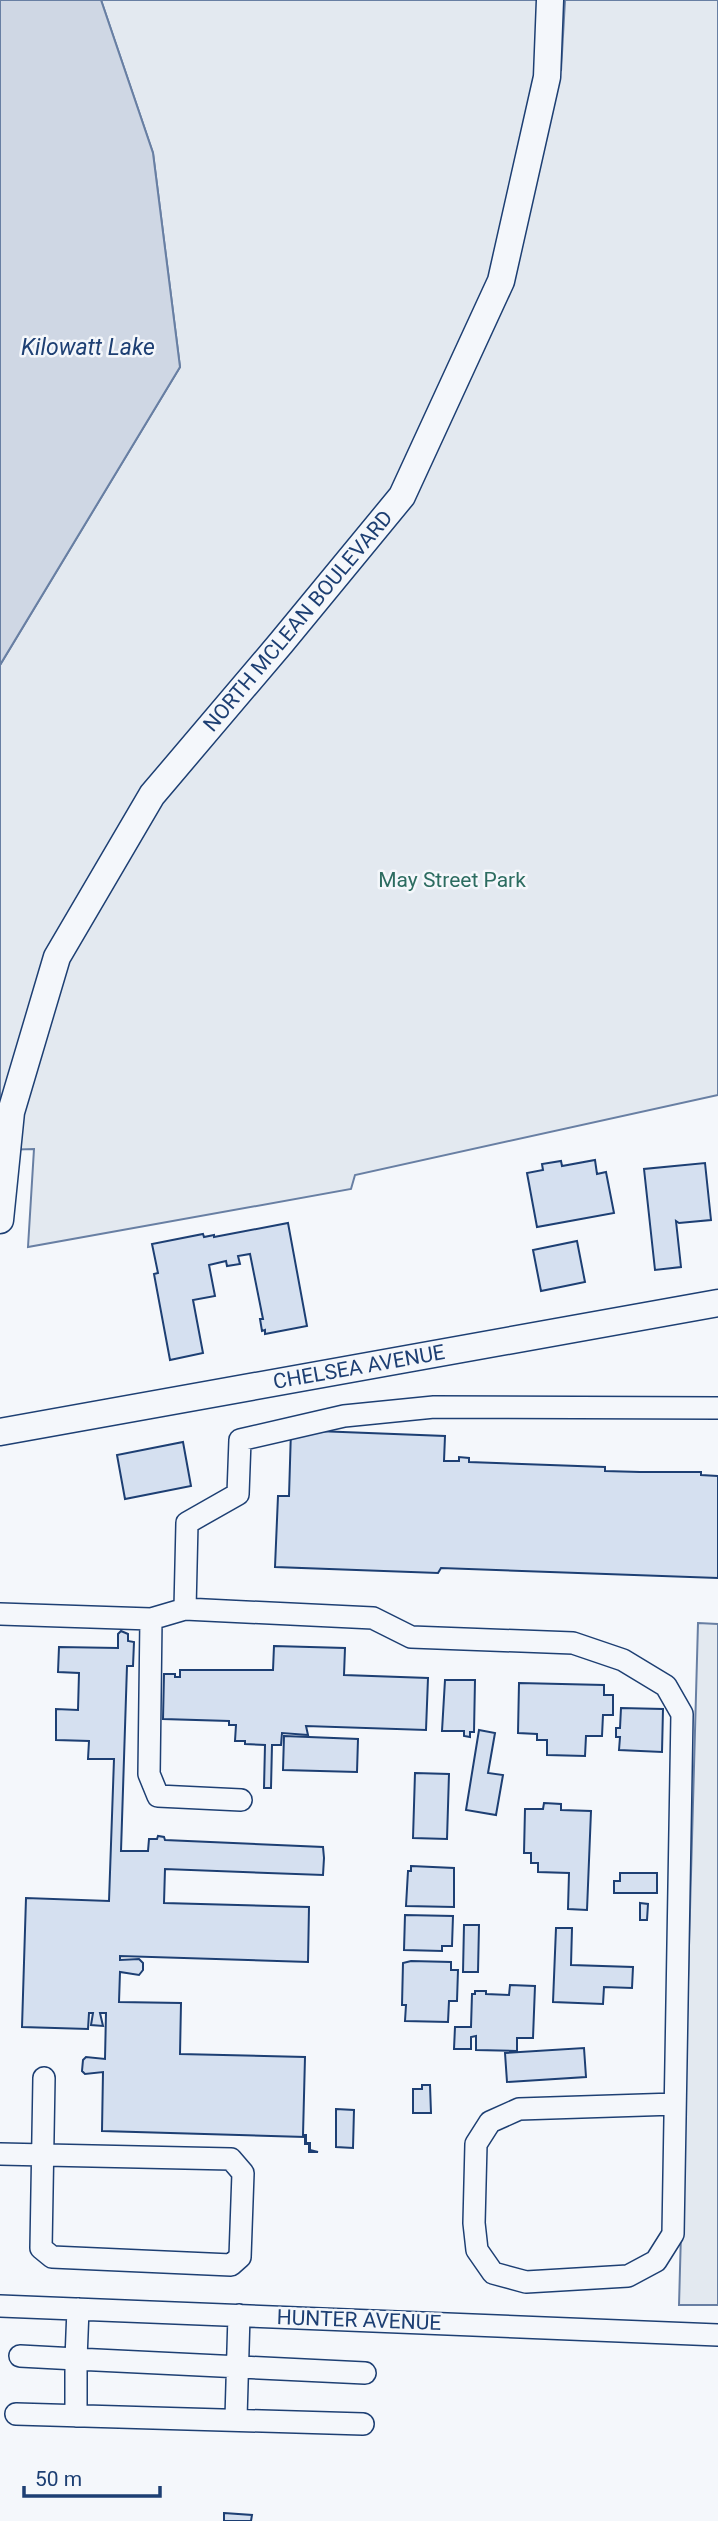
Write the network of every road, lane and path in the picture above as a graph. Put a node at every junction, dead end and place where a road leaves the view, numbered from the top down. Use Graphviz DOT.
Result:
graph roads {
  1 [pos="550,0"];
  2 [pos="0,1220"];
  3 [pos="718,1303"];
  4 [pos="718,1408"];
  5 [pos="0,1432"];
  6 [pos="185,1609"];
  7 [pos="0,1614"];
  8 [pos="151,1619"];
  9 [pos="241,1800"];
  10 [pos="44,2078"];
  11 [pos="676,2104"];
  12 [pos="0,2154"];
  13 [pos="43,2155"];
  14 [pos="0,2306"];
  15 [pos="78,2309"];
  16 [pos="239,2315"];
  17 [pos="718,2335"];
  18 [pos="20,2356"];
  19 [pos="76,2360"];
  20 [pos="237,2367"];
  21 [pos="365,2372"];
  22 [pos="16,2414"];
  23 [pos="76,2416"];
  24 [pos="236,2418"];
  25 [pos="363,2424"];
  1 -- 2 [label="main road, NORTH MCLEAN BOULEVARD"];
  3 -- 5 [label="main road, CHELSEA AVENUE"];
  4 -- 6 [label="street"];
  6 -- 8 [label="street"];
  6 -- 11 [label="street"];
  7 -- 8 [label="street"];
  8 -- 9 [label="street"];
  10 -- 13 [label="street"];
  11 -- 11 [label="street"];
  12 -- 13 [label="street"];
  13 -- 13 [label="street"];
  14 -- 15 [label="street, HUNTER AVENUE"];
  15 -- 16 [label="street, HUNTER AVENUE"];
  15 -- 19 [label="street"];
  16 -- 17 [label="street, HUNTER AVENUE"];
  16 -- 20 [label="street"];
  18 -- 19 [label="street"];
  19 -- 20 [label="street"];
  19 -- 23 [label="street"];
  20 -- 21 [label="street"];
  20 -- 24 [label="street"];
  22 -- 23 [label="street"];
  23 -- 24 [label="street"];
  24 -- 25 [label="street"];
}
